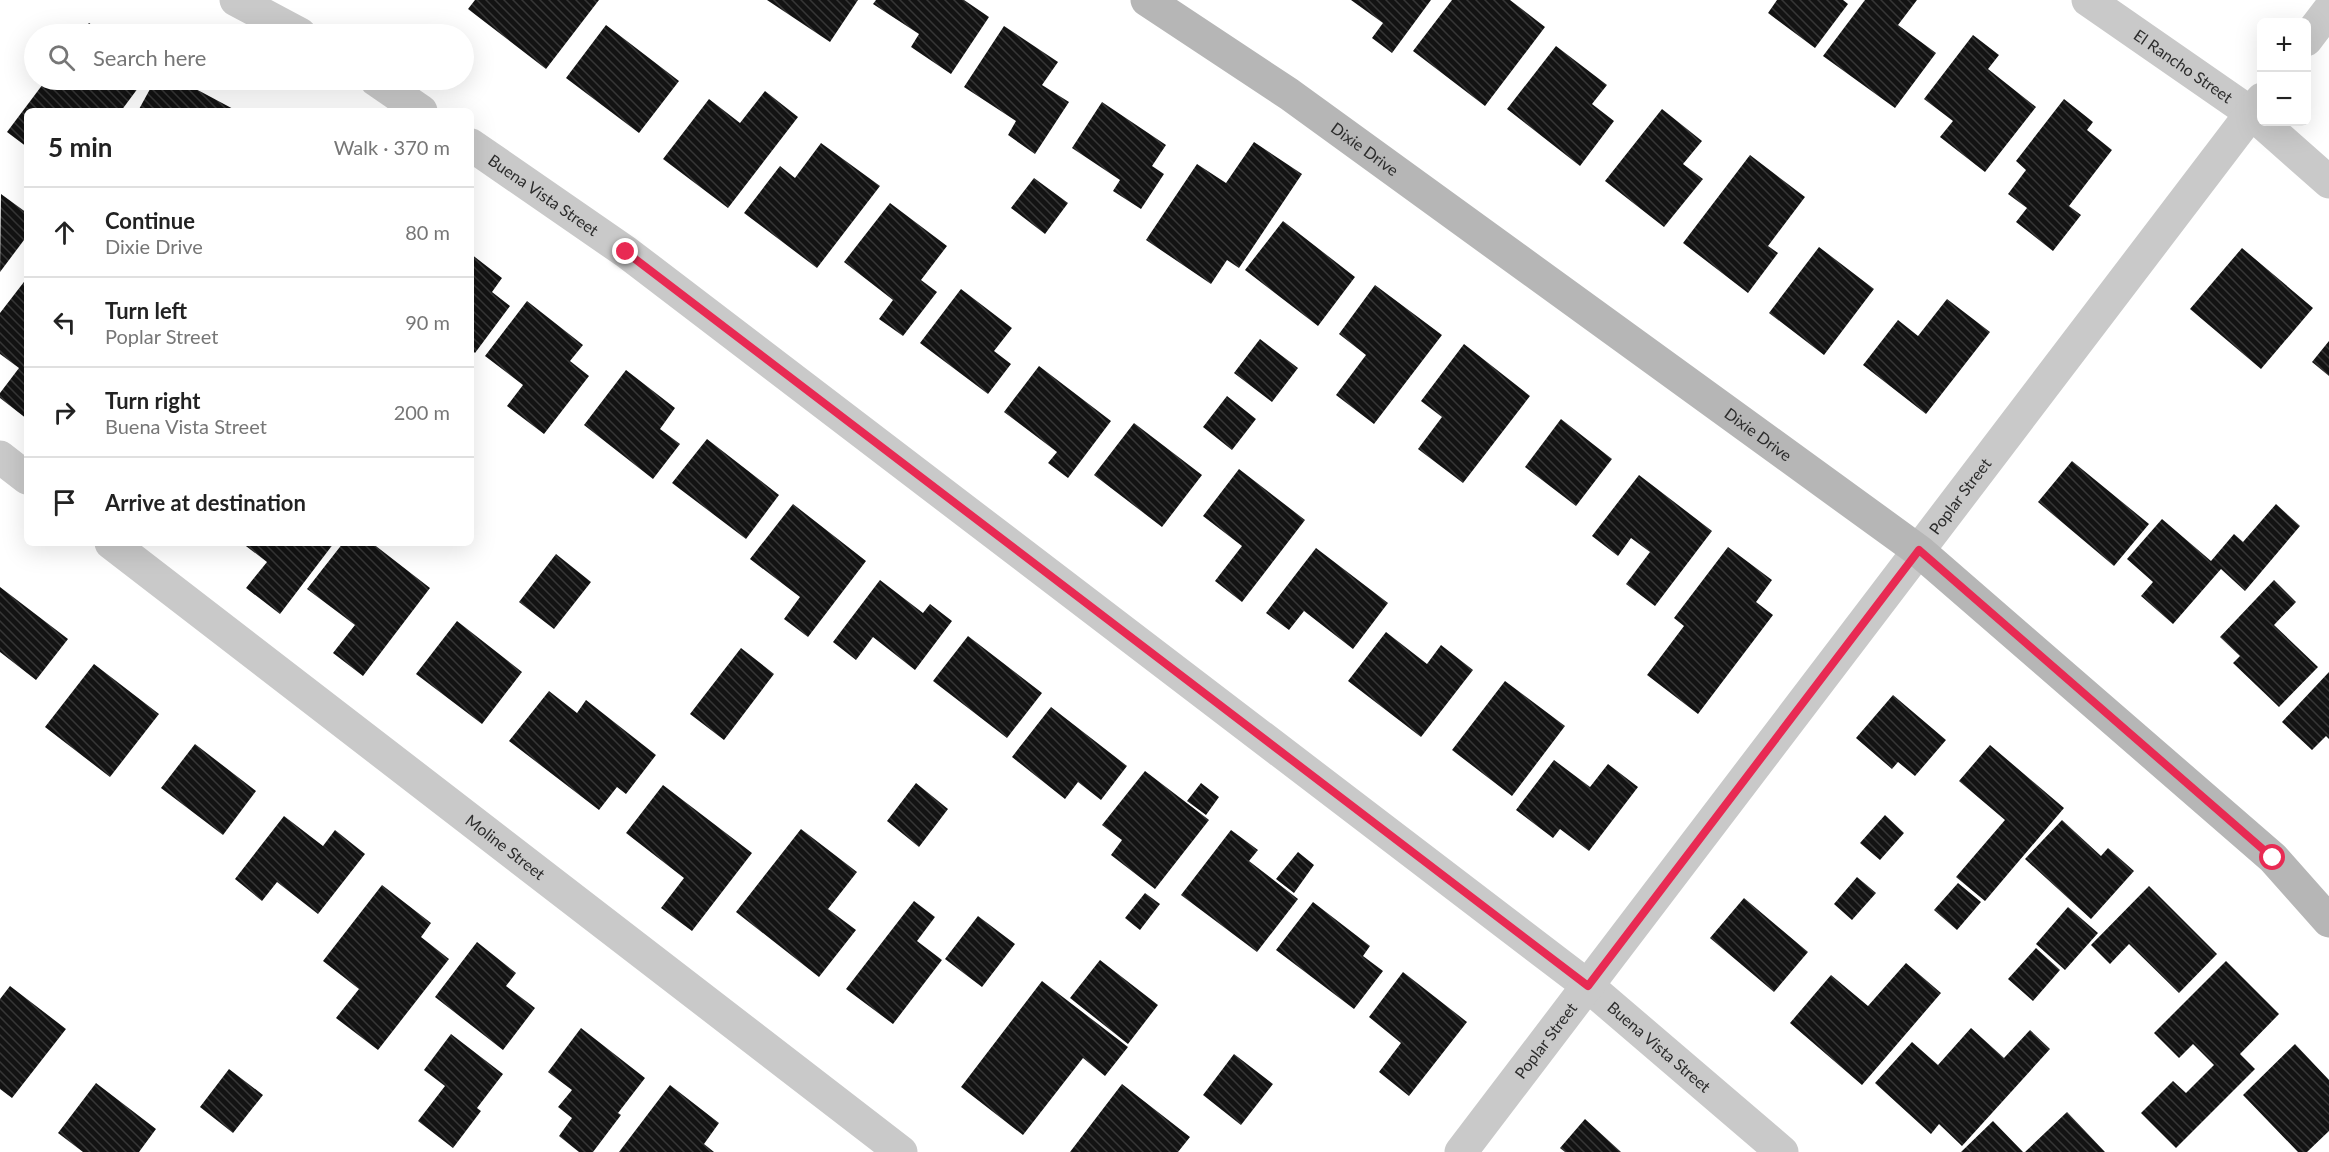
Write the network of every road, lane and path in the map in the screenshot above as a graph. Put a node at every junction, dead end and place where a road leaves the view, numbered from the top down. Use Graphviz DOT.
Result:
graph roads {
  1 [pos="236,0"];
  2 [pos="1146,0"];
  3 [pos="2088,0"];
  4 [pos="2329,10"];
  5 [pos="281,24"];
  6 [pos="2311,34"];
  7 [pos="391,90"];
  8 [pos="2256,106"];
  9 [pos="418,108"];
  10 [pos="474,147"];
  11 [pos="2329,182"];
  12 [pos="0,457"];
  13 [pos="24,476"];
  14 [pos="115,546"];
  15 [pos="1919,550"];
  16 [pos="2329,921"];
  17 [pos="1588,986"];
  18 [pos="901,1152"];
  19 [pos="1461,1152"];
  20 [pos="1782,1152"];
  1 -- 5 [label="street"];
  2 -- 15 [label="street, Dixie Drive"];
  3 -- 8 [label="street, El Rancho Street"];
  4 -- 6 [label="street"];
  7 -- 9 [label="street"];
  8 -- 11 [label="street, El Rancho Street"];
  8 -- 15 [label="street, Poplar Street"];
  10 -- 17 [label="street, Buena Vista Street"];
  12 -- 13 [label="street"];
  14 -- 18 [label="street, Moline Street"];
  15 -- 16 [label="street, Dixie Drive"];
  15 -- 17 [label="street, Poplar Street"];
  17 -- 19 [label="street, Poplar Street"];
  17 -- 20 [label="street, Buena Vista Street"];
}
